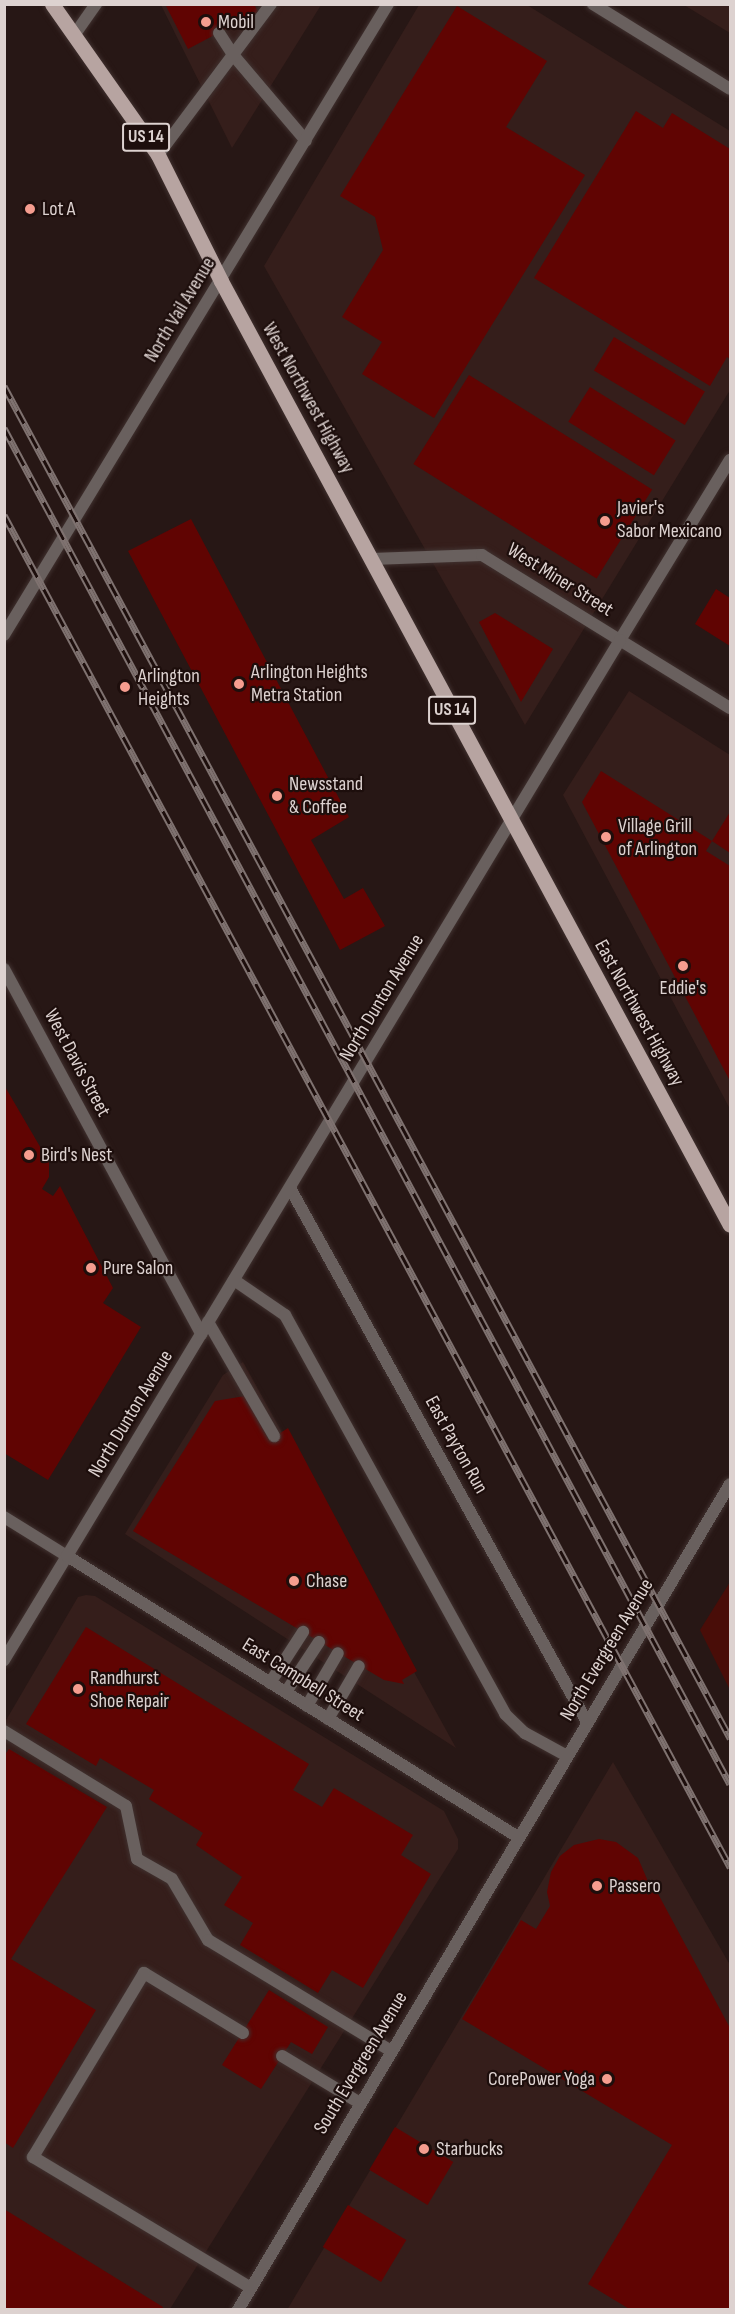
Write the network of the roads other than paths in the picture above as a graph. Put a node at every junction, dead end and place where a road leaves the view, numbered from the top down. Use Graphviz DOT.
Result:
graph roads {
  1 [pos="52,4"];
  2 [pos="96,4"];
  3 [pos="271,4"];
  4 [pos="388,4"];
  5 [pos="593,4"];
  6 [pos="219,33"];
  7 [pos="75,34"];
  8 [pos="234,56"];
  9 [pos="730,89"];
  10 [pos="306,141"];
  11 [pos="158,155"];
  12 [pos="221,280"];
  13 [pos="730,460"];
  14 [pos="371,559"];
  15 [pos="4,636"];
  16 [pos="620,640"];
  17 [pos="730,708"];
  18 [pos="511,822"];
  19 [pos="4,969"];
  20 [pos="290,1188"];
  21 [pos="730,1225"];
  22 [pos="234,1280"];
  23 [pos="208,1322"];
  24 [pos="201,1334"];
  25 [pos="274,1436"];
  26 [pos="730,1484"];
  27 [pos="4,1517"];
  28 [pos="67,1556"];
  29 [pos="303,1632"];
  30 [pos="319,1642"];
  31 [pos="338,1653"];
  32 [pos="4,1660"];
  33 [pos="358,1666"];
  34 [pos="270,1683"];
  35 [pos="286,1692"];
  36 [pos="307,1706"];
  37 [pos="328,1719"];
  38 [pos="587,1722"];
  39 [pos="4,1731"];
  40 [pos="567,1756"];
  41 [pos="518,1837"];
  42 [pos="243,2033"];
  43 [pos="391,2051"];
  44 [pos="282,2056"];
  45 [pos="360,2103"];
  46 [pos="250,2288"];
  47 [pos="238,2310"];
  1 -- 7 [label="main road, West Northwest Highway / US 14"];
  2 -- 7 [label="street"];
  3 -- 8 [label="street"];
  4 -- 10 [label="street, North Vail Avenue"];
  5 -- 9 [label="street"];
  6 -- 8 [label="street"];
  7 -- 11 [label="main road, West Northwest Highway / US 14"];
  8 -- 10 [label="street"];
  8 -- 11 [label="street"];
  10 -- 12 [label="street, North Vail Avenue"];
  11 -- 12 [label="main road, West Northwest Highway / US 14"];
  12 -- 14 [label="main road, West Northwest Highway / US 14"];
  12 -- 15 [label="street, North Vail Avenue"];
  13 -- 16 [label="street, North Dunton Avenue"];
  14 -- 16 [label="street, West Miner Street"];
  14 -- 18 [label="main road, West Northwest Highway / US 14"];
  16 -- 17 [label="street, West Miner Street"];
  16 -- 18 [label="street, North Dunton Avenue"];
  18 -- 20 [label="street, North Dunton Avenue"];
  18 -- 21 [label="main road, East Northwest Highway / US 14"];
  19 -- 24 [label="street, West Davis Street"];
  20 -- 22 [label="street, North Dunton Avenue"];
  20 -- 38 [label="street, East Payton Run"];
  22 -- 23 [label="street, North Dunton Avenue"];
  22 -- 40 [label="street"];
  23 -- 24 [label="street, North Dunton Avenue"];
  23 -- 25 [label="street"];
  24 -- 28 [label="street, North Dunton Avenue"];
  26 -- 38 [label="street, North Evergreen Avenue"];
  27 -- 28 [label="street, East Campbell Street"];
  28 -- 32 [label="street, North Dunton Avenue"];
  28 -- 34 [label="street, East Campbell Street"];
  29 -- 34 [label="street"];
  30 -- 35 [label="street"];
  31 -- 36 [label="street"];
  33 -- 37 [label="street"];
  34 -- 35 [label="street, East Campbell Street"];
  35 -- 36 [label="street, East Campbell Street"];
  36 -- 37 [label="street, East Campbell Street"];
  37 -- 41 [label="street, East Campbell Street"];
  38 -- 40 [label="street, North Evergreen Avenue"];
  39 -- 43 [label="street"];
  40 -- 41 [label="street, North Evergreen Avenue"];
  41 -- 43 [label="street, South Evergreen Avenue"];
  42 -- 46 [label="street"];
  43 -- 45 [label="street, South Evergreen Avenue"];
  44 -- 45 [label="street"];
  45 -- 46 [label="street, South Evergreen Avenue"];
  46 -- 47 [label="street, South Evergreen Avenue"];
}
